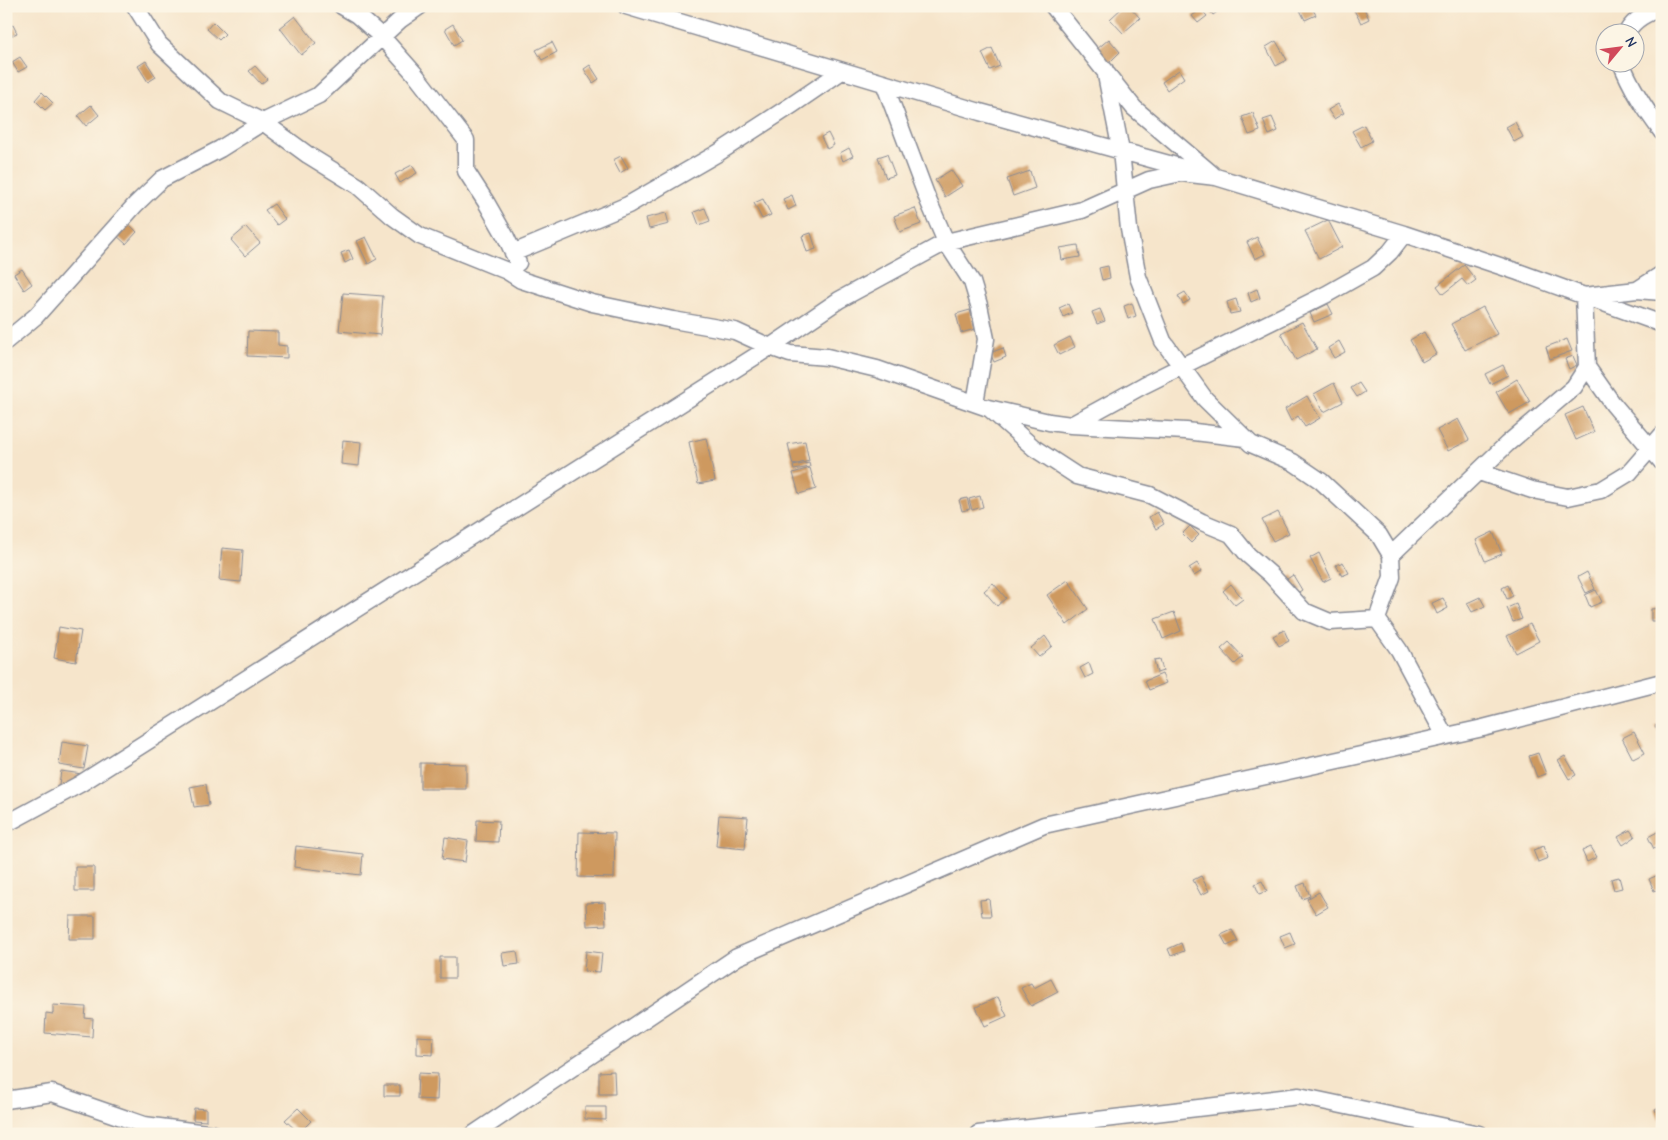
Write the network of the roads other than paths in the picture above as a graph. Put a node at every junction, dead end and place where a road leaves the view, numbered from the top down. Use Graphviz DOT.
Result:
graph roads {
  1 [pos="135,6"];
  2 [pos="342,6"];
  3 [pos="420,6"];
  4 [pos="626,6"];
  5 [pos="1053,6"];
  6 [pos="1662,7"];
  7 [pos="1634,22"];
  8 [pos="382,37"];
  9 [pos="1105,70"];
  10 [pos="842,71"];
  11 [pos="1625,72"];
  12 [pos="884,83"];
  13 [pos="263,122"];
  14 [pos="1662,132"];
  15 [pos="1121,151"];
  16 [pos="1216,177"];
  17 [pos="1126,190"];
  18 [pos="1404,234"];
  19 [pos="946,242"];
  20 [pos="513,253"];
  21 [pos="1662,274"];
  22 [pos="526,281"];
  23 [pos="1637,290"];
  24 [pos="1662,292"];
  25 [pos="1584,296"];
  26 [pos="1662,324"];
  27 [pos="6,342"];
  28 [pos="770,347"];
  29 [pos="1182,366"];
  30 [pos="1587,367"];
  31 [pos="981,406"];
  32 [pos="1071,425"];
  33 [pos="1662,435"];
  34 [pos="1245,438"];
  35 [pos="1651,449"];
  36 [pos="1662,462"];
  37 [pos="1479,472"];
  38 [pos="1391,554"];
  39 [pos="1378,619"];
  40 [pos="1662,682"];
  41 [pos="1445,736"];
  42 [pos="6,824"];
  43 [pos="6,1100"];
  44 [pos="214,1134"];
  45 [pos="474,1134"];
  46 [pos="978,1134"];
  47 [pos="1479,1134"];
  1 -- 13 [label="street"];
  2 -- 8 [label="street"];
  3 -- 8 [label="street"];
  4 -- 10 [label="street"];
  5 -- 9 [label="street"];
  6 -- 7 [label="street"];
  8 -- 13 [label="street"];
  8 -- 20 [label="street"];
  9 -- 15 [label="street"];
  9 -- 16 [label="street"];
  10 -- 12 [label="street"];
  10 -- 20 [label="street"];
  11 -- 14 [label="street"];
  12 -- 15 [label="street"];
  12 -- 19 [label="street"];
  13 -- 22 [label="street"];
  13 -- 27 [label="street"];
  15 -- 16 [label="street"];
  15 -- 17 [label="street"];
  16 -- 17 [label="street"];
  16 -- 18 [label="street"];
  17 -- 19 [label="street"];
  17 -- 29 [label="street"];
  18 -- 25 [label="street"];
  18 -- 29 [label="street"];
  19 -- 28 [label="street"];
  19 -- 31 [label="street"];
  20 -- 22 [label="street"];
  21 -- 23 [label="street"];
  22 -- 28 [label="street"];
  23 -- 24 [label="street"];
  23 -- 25 [label="street"];
  25 -- 26 [label="street"];
  25 -- 30 [label="street"];
  28 -- 31 [label="street"];
  28 -- 42 [label="street"];
  29 -- 32 [label="street"];
  29 -- 34 [label="street"];
  30 -- 35 [label="street"];
  30 -- 37 [label="street"];
  31 -- 32 [label="street"];
  31 -- 39 [label="street"];
  32 -- 34 [label="street"];
  33 -- 35 [label="street"];
  34 -- 38 [label="street"];
  35 -- 36 [label="street"];
  35 -- 37 [label="street"];
  37 -- 38 [label="street"];
  38 -- 39 [label="street"];
  39 -- 41 [label="street"];
  40 -- 41 [label="street"];
  41 -- 45 [label="street"];
  43 -- 44 [label="street"];
  46 -- 47 [label="street"];
}
